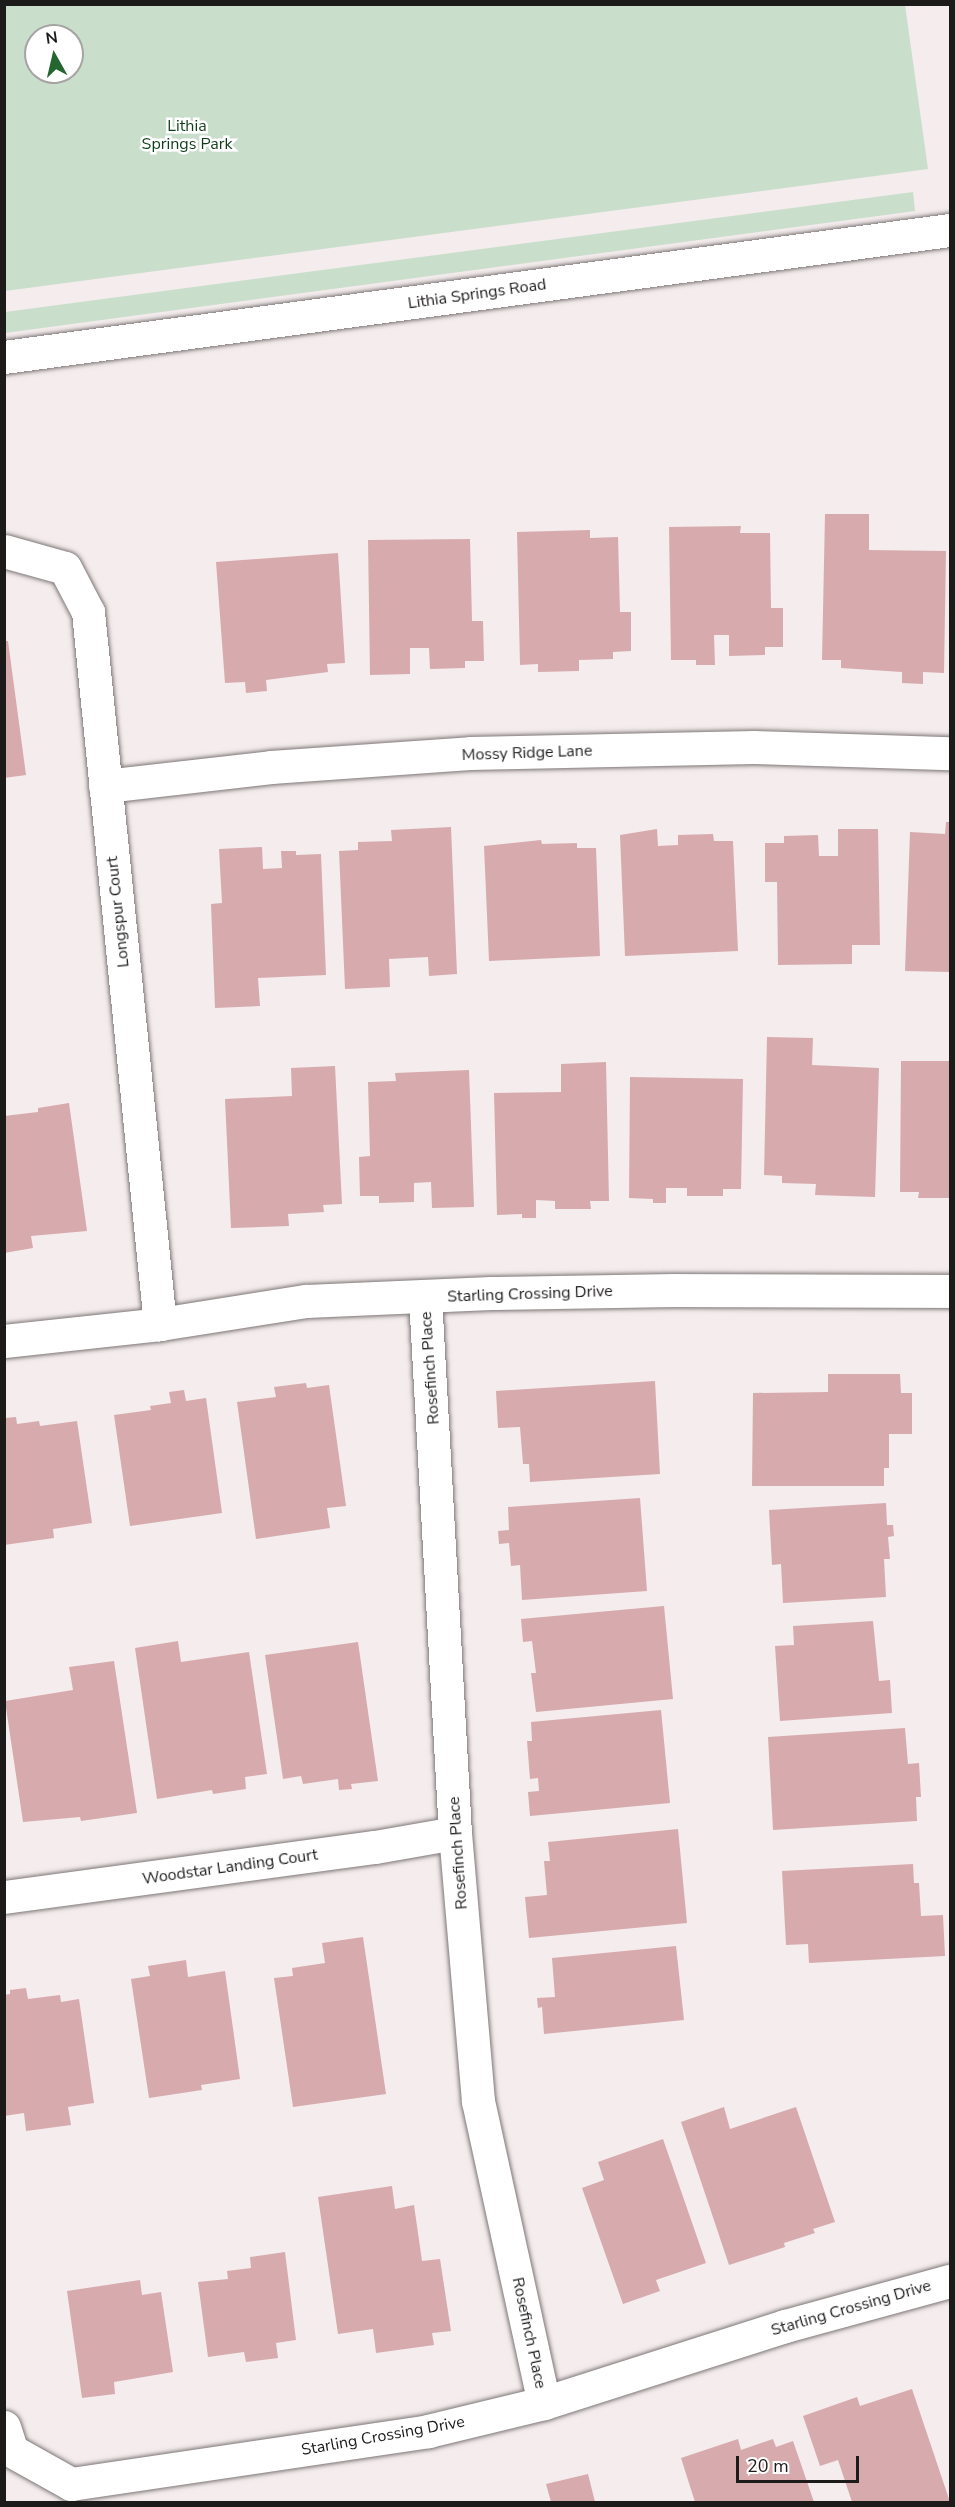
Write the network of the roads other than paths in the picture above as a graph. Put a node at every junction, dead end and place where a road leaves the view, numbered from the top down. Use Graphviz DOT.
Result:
graph roads {
  1 [pos="951,231"];
  2 [pos="4,357"];
  3 [pos="4,551"];
  4 [pos="951,753"];
  5 [pos="105,786"];
  6 [pos="951,1291"];
  7 [pos="425,1297"];
  8 [pos="160,1324"];
  9 [pos="4,1341"];
  10 [pos="455,1833"];
  11 [pos="4,1897"];
  12 [pos="951,2281"];
  13 [pos="544,2403"];
  14 [pos="4,2427"];
  1 -- 2 [label="street, Lithia Springs Road"];
  3 -- 5 [label="street, Longspur Court"];
  4 -- 5 [label="street, Mossy Ridge Lane"];
  5 -- 8 [label="street, Longspur Court"];
  6 -- 7 [label="street, Starling Crossing Drive"];
  7 -- 8 [label="street, Starling Crossing Drive"];
  7 -- 10 [label="street, Rosefinch Place"];
  8 -- 9 [label="street, Starling Crossing Drive"];
  10 -- 11 [label="street, Woodstar Landing Court"];
  10 -- 13 [label="street, Rosefinch Place"];
  12 -- 13 [label="street, Starling Crossing Drive"];
  13 -- 14 [label="street, Starling Crossing Drive"];
}
